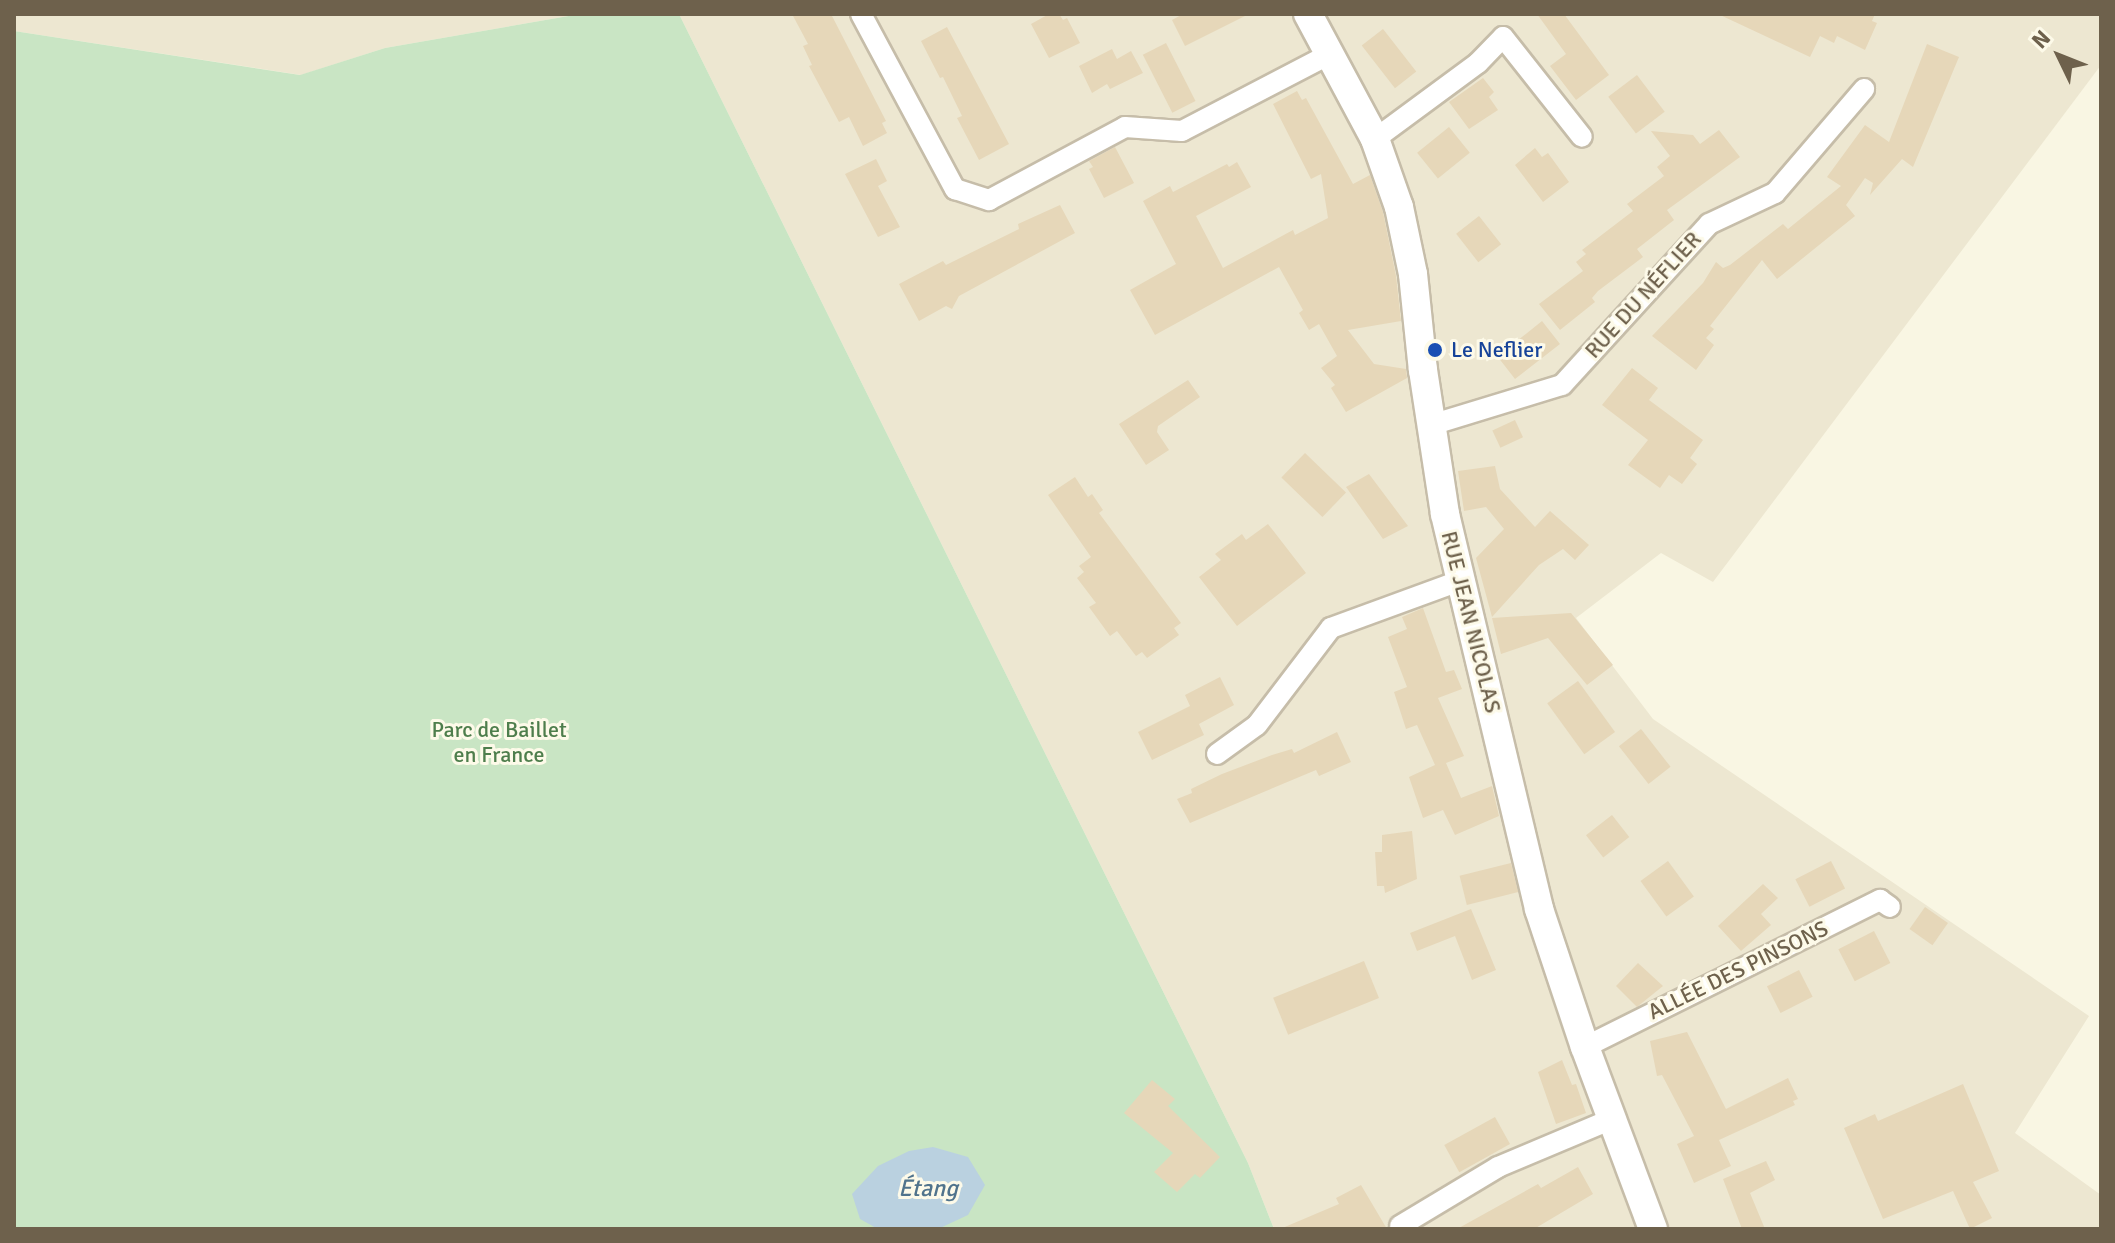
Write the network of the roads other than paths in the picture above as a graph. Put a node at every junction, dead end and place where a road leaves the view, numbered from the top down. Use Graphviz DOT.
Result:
graph roads {
  1 [pos="861,14"];
  2 [pos="1308,14"];
  3 [pos="1330,54"];
  4 [pos="1864,89"];
  5 [pos="1582,137"];
  6 [pos="1375,139"];
  7 [pos="1431,425"];
  8 [pos="1462,580"];
  9 [pos="1217,754"];
  10 [pos="1890,907"];
  11 [pos="1585,1047"];
  12 [pos="1612,1119"];
  13 [pos="1400,1226"];
  14 [pos="1653,1229"];
  1 -- 3 [label="street"];
  2 -- 3 [label="street, RUE JEAN NICOLAS"];
  3 -- 6 [label="street, RUE JEAN NICOLAS"];
  4 -- 7 [label="street, RUE DU NÉFLIER"];
  5 -- 6 [label="street"];
  6 -- 7 [label="street, RUE JEAN NICOLAS"];
  7 -- 8 [label="street, RUE JEAN NICOLAS"];
  8 -- 9 [label="street"];
  8 -- 11 [label="street, RUE JEAN NICOLAS"];
  10 -- 11 [label="street, ALLÉE DES PINSONS"];
  11 -- 12 [label="street, RUE JEAN NICOLAS"];
  12 -- 13 [label="street"];
  12 -- 14 [label="street, RUE JEAN NICOLAS"];
}
